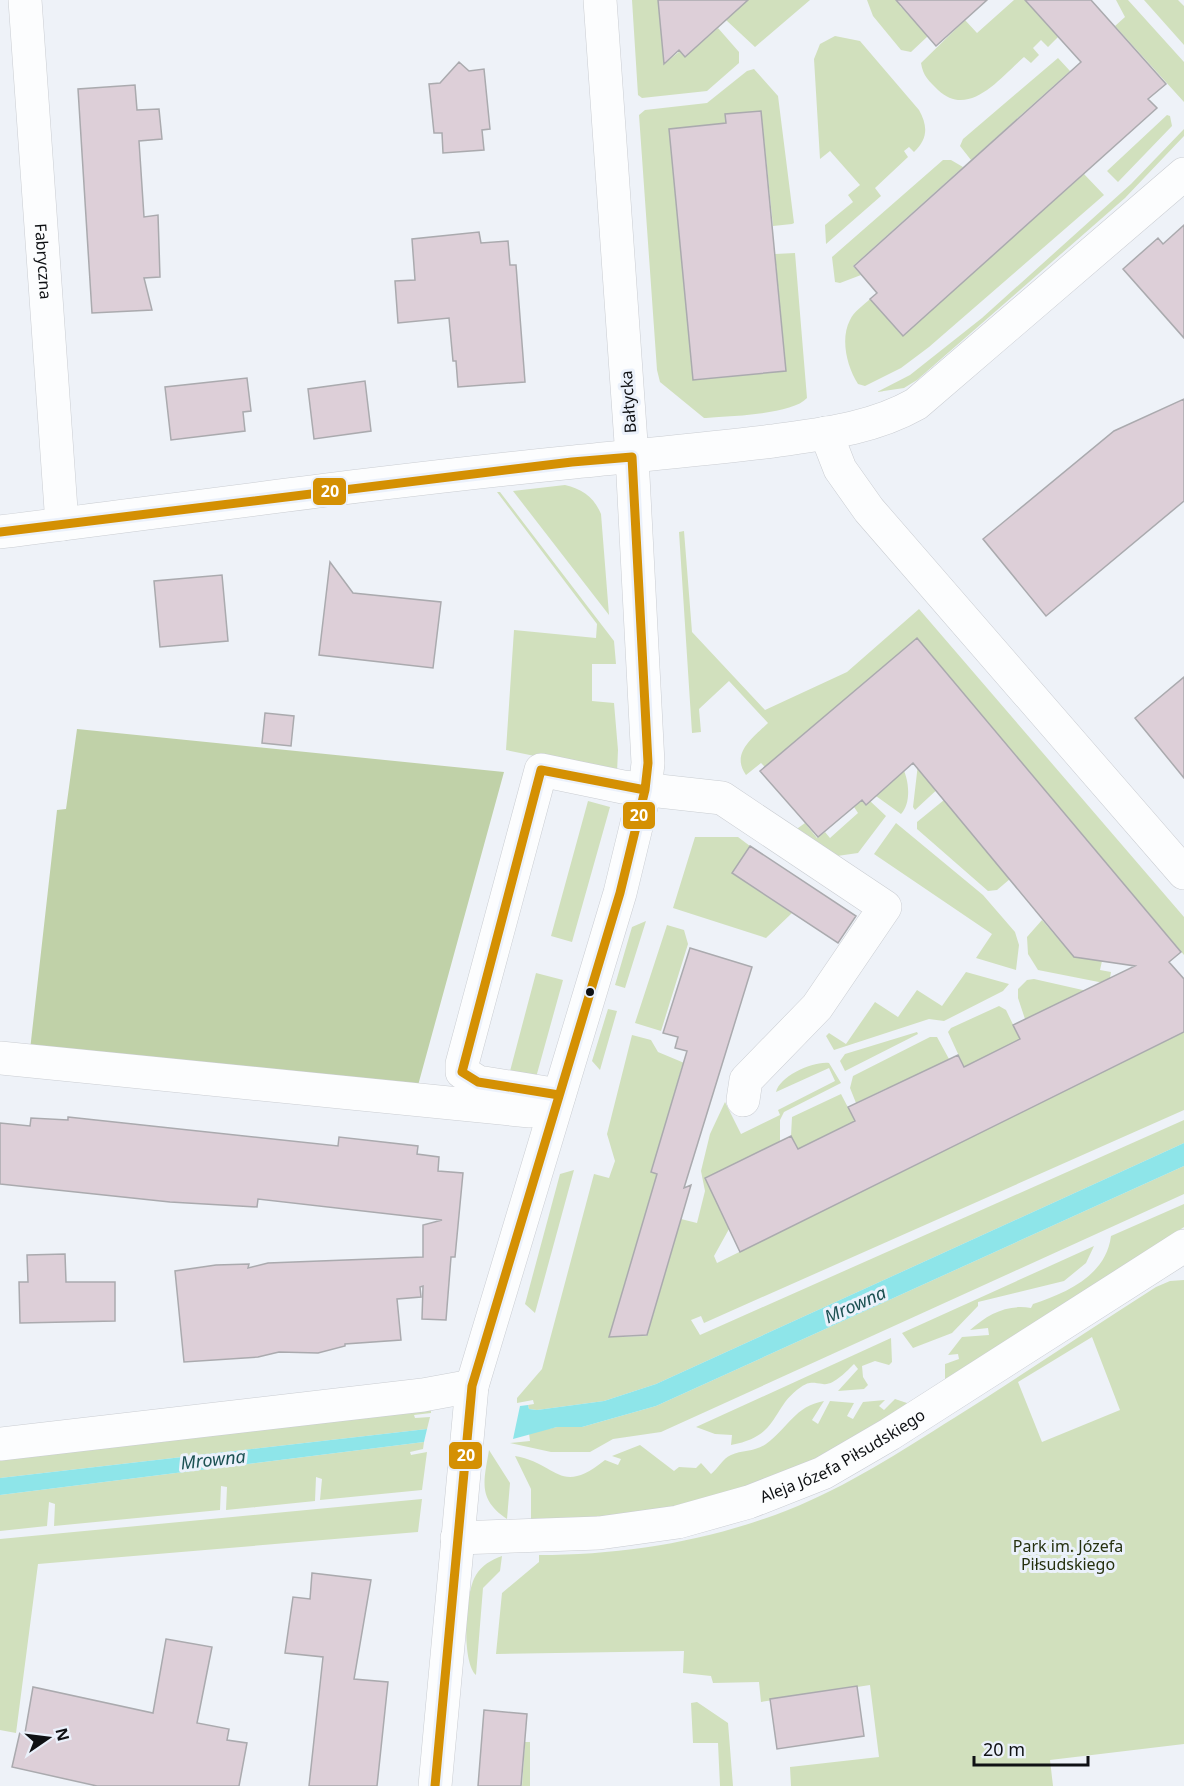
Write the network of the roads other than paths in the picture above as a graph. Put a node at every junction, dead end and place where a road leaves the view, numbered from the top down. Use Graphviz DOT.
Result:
graph roads {
  1 [pos="25,0"];
  2 [pos="600,0"];
  3 [pos="1184,174"];
  4 [pos="826,433"];
  5 [pos="632,457"];
  6 [pos="62,524"];
  7 [pos="0,532"];
  8 [pos="645,790"];
  9 [pos="1184,873"];
  10 [pos="0,1058"];
  11 [pos="743,1100"];
  12 [pos="556,1105"];
  13 [pos="1184,1246"];
  14 [pos="472,1386"];
  15 [pos="0,1444"];
  16 [pos="457,1538"];
  17 [pos="435,1786"];
  1 -- 6 [label="street, Fabryczna"];
  2 -- 5 [label="street, Bałtycka"];
  3 -- 4 [label="street"];
  4 -- 5 [label="street"];
  4 -- 9 [label="street"];
  5 -- 6 [label="street"];
  5 -- 8 [label="street, Bałtycka"];
  6 -- 7 [label="street"];
  8 -- 11 [label="street"];
  8 -- 12 [label="street, Bałtycka"];
  8 -- 12 [label="street"];
  10 -- 12 [label="street"];
  12 -- 14 [label="street, Bałtycka"];
  13 -- 16 [label="street, Aleja Józefa Piłsudskiego"];
  14 -- 15 [label="street"];
  14 -- 16 [label="street, Bałtycka"];
  16 -- 17 [label="street, Bałtycka"];
}
